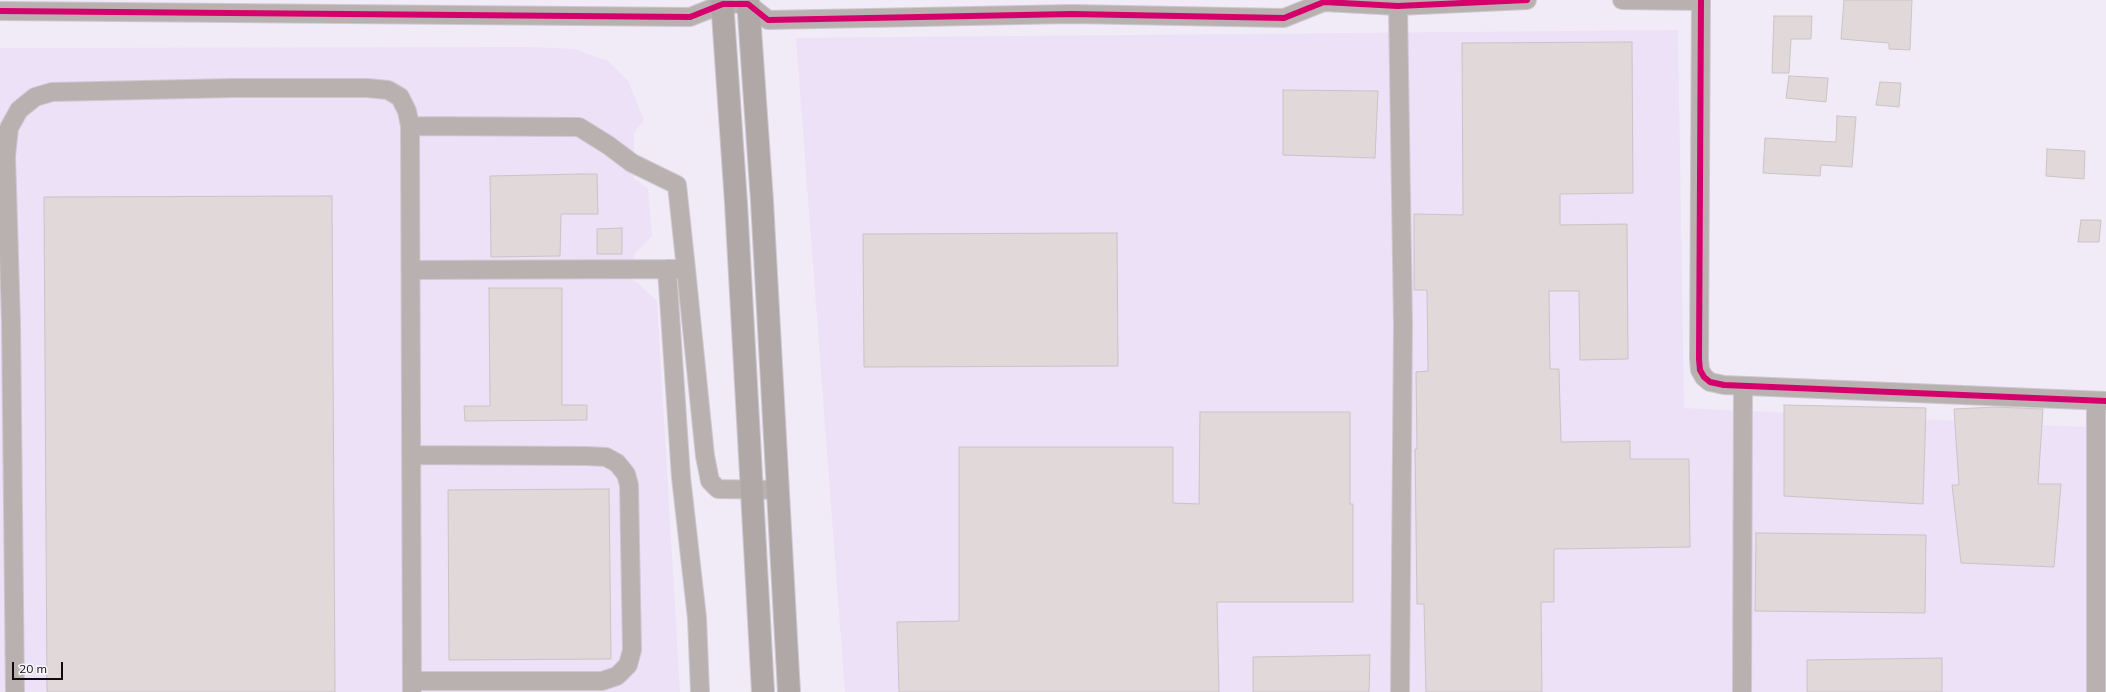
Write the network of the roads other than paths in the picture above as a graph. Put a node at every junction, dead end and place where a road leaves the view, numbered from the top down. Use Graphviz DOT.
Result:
graph roads {
  1 [pos="1527,0"];
  2 [pos="1622,0"];
  3 [pos="1701,0"];
  4 [pos="1324,1"];
  5 [pos="723,2"];
  6 [pos="748,2"];
  7 [pos="233,6"];
  8 [pos="1398,6"];
  9 [pos="479,7"];
  10 [pos="1071,7"];
  11 [pos="0,11"];
  12 [pos="7,119"];
  13 [pos="410,126"];
  14 [pos="667,269"];
  15 [pos="686,269"];
  16 [pos="411,270"];
  17 [pos="1743,386"];
  18 [pos="2101,401"];
  19 [pos="411,455"];
  20 [pos="778,490"];
  21 [pos="752,491"];
  22 [pos="412,687"];
  23 [pos="15,692"];
  24 [pos="700,692"];
  25 [pos="763,692"];
  26 [pos="789,692"];
  27 [pos="1400,692"];
  28 [pos="1742,692"];
  29 [pos="2096,692"];
  1 -- 8 [label="street"];
  2 -- 3 [label="street"];
  3 -- 17 [label="street"];
  4 -- 8 [label="street"];
  4 -- 10 [label="street"];
  5 -- 6 [label="street"];
  5 -- 9 [label="street"];
  5 -- 21 [label="main road"];
  6 -- 10 [label="street"];
  6 -- 20 [label="main road"];
  7 -- 9 [label="street"];
  7 -- 11 [label="street"];
  8 -- 27 [label="street"];
  12 -- 13 [label="street"];
  12 -- 23 [label="street"];
  13 -- 15 [label="street"];
  13 -- 16 [label="street"];
  14 -- 15 [label="street"];
  14 -- 16 [label="street"];
  14 -- 24 [label="street"];
  15 -- 21 [label="street"];
  16 -- 19 [label="street"];
  17 -- 18 [label="street"];
  17 -- 28 [label="street"];
  18 -- 29 [label="street"];
  19 -- 22 [label="street"];
  19 -- 22 [label="street"];
  20 -- 21 [label="street"];
  20 -- 26 [label="main road"];
  21 -- 25 [label="main road"];
}
